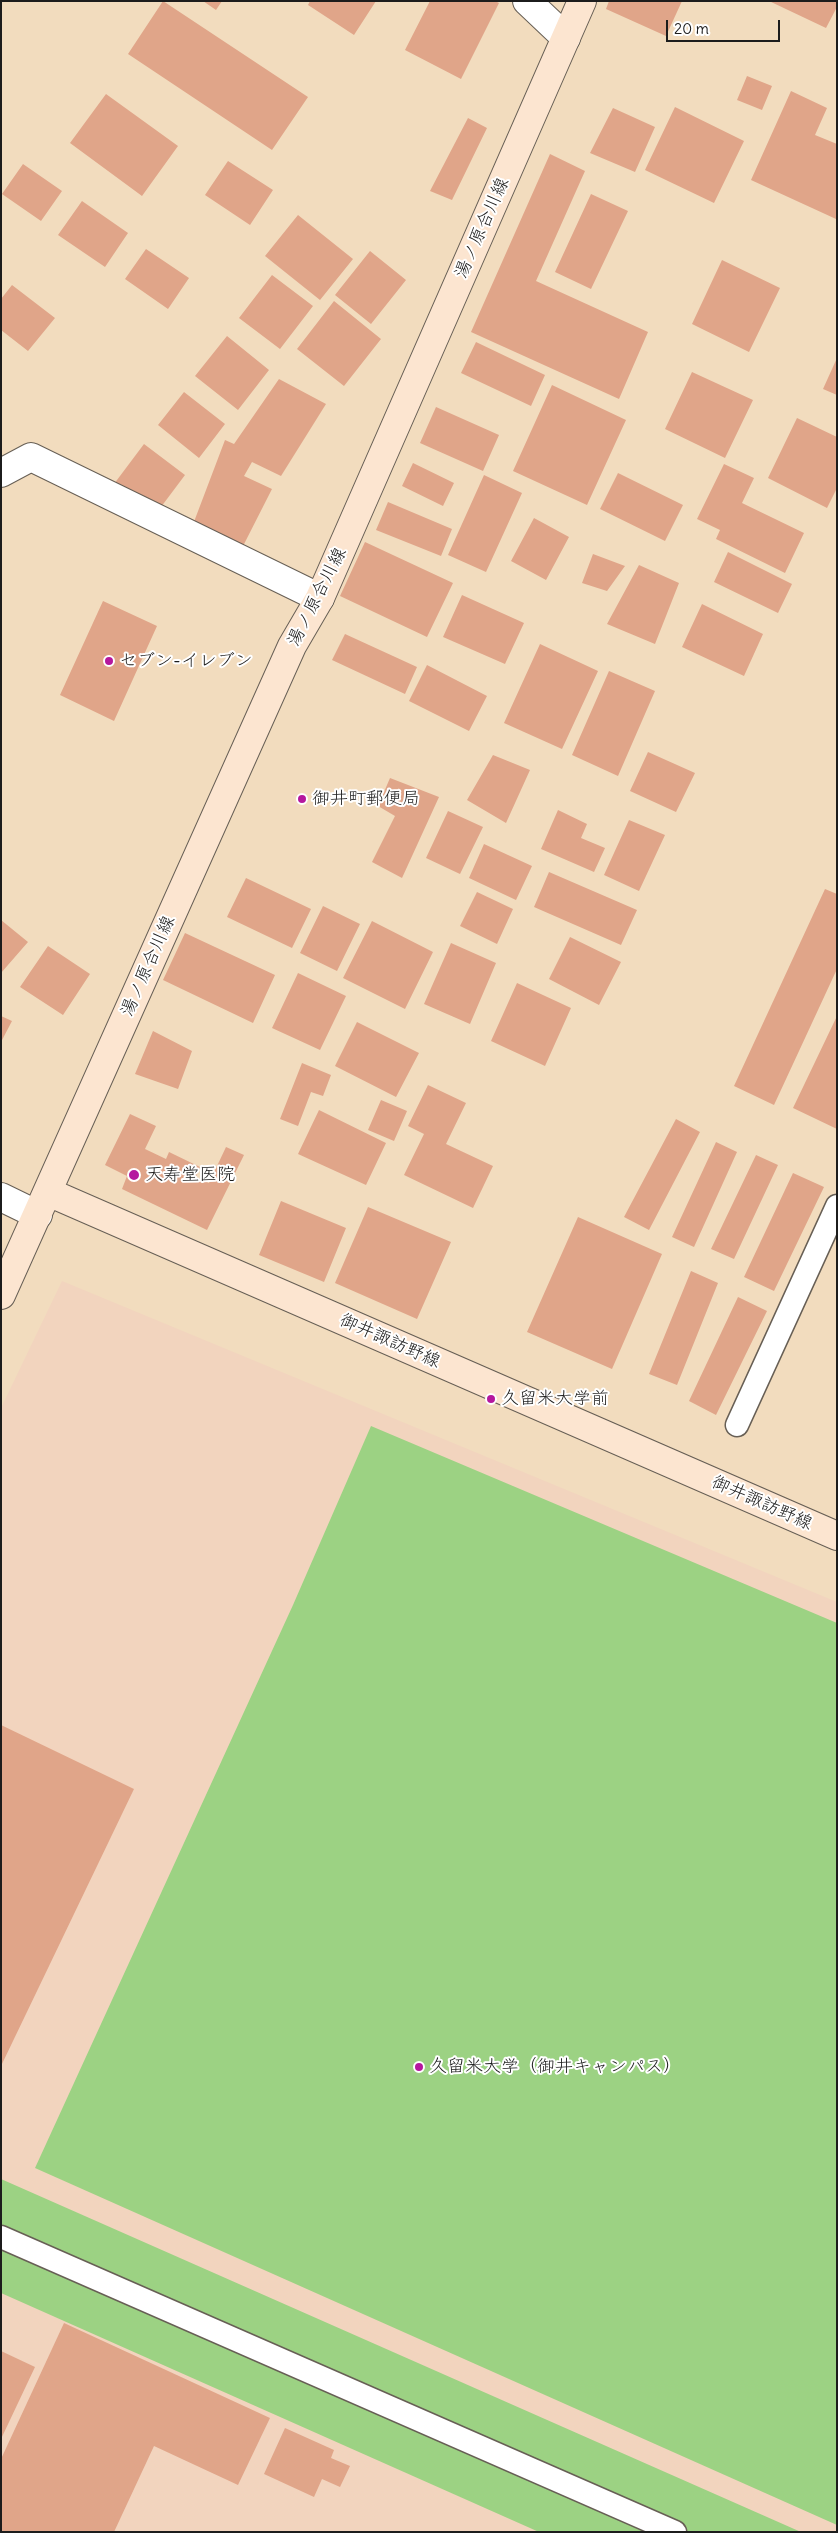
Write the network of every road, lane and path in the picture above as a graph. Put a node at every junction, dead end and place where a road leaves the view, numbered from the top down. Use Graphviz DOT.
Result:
graph roads {
  1 [pos="527,1"];
  2 [pos="582,1"];
  3 [pos="566,38"];
  4 [pos="1,473"];
  5 [pos="320,598"];
  6 [pos="1,1197"];
  7 [pos="43,1203"];
  8 [pos="837,1206"];
  9 [pos="1,1295"];
  10 [pos="737,1425"];
  11 [pos="837,1536"];
  12 [pos="1,2237"];
  13 [pos="665,2530"];
  1 -- 3 [label="street"];
  2 -- 3 [label="main road, 湯ノ原合川線"];
  3 -- 5 [label="main road, 湯ノ原合川線"];
  4 -- 5 [label="street"];
  5 -- 7 [label="main road, 湯ノ原合川線"];
  6 -- 7 [label="street"];
  7 -- 9 [label="main road"];
  7 -- 11 [label="main road, 御井諏訪野線"];
  8 -- 10 [label="lane"];
  12 -- 13 [label="lane"];
}
